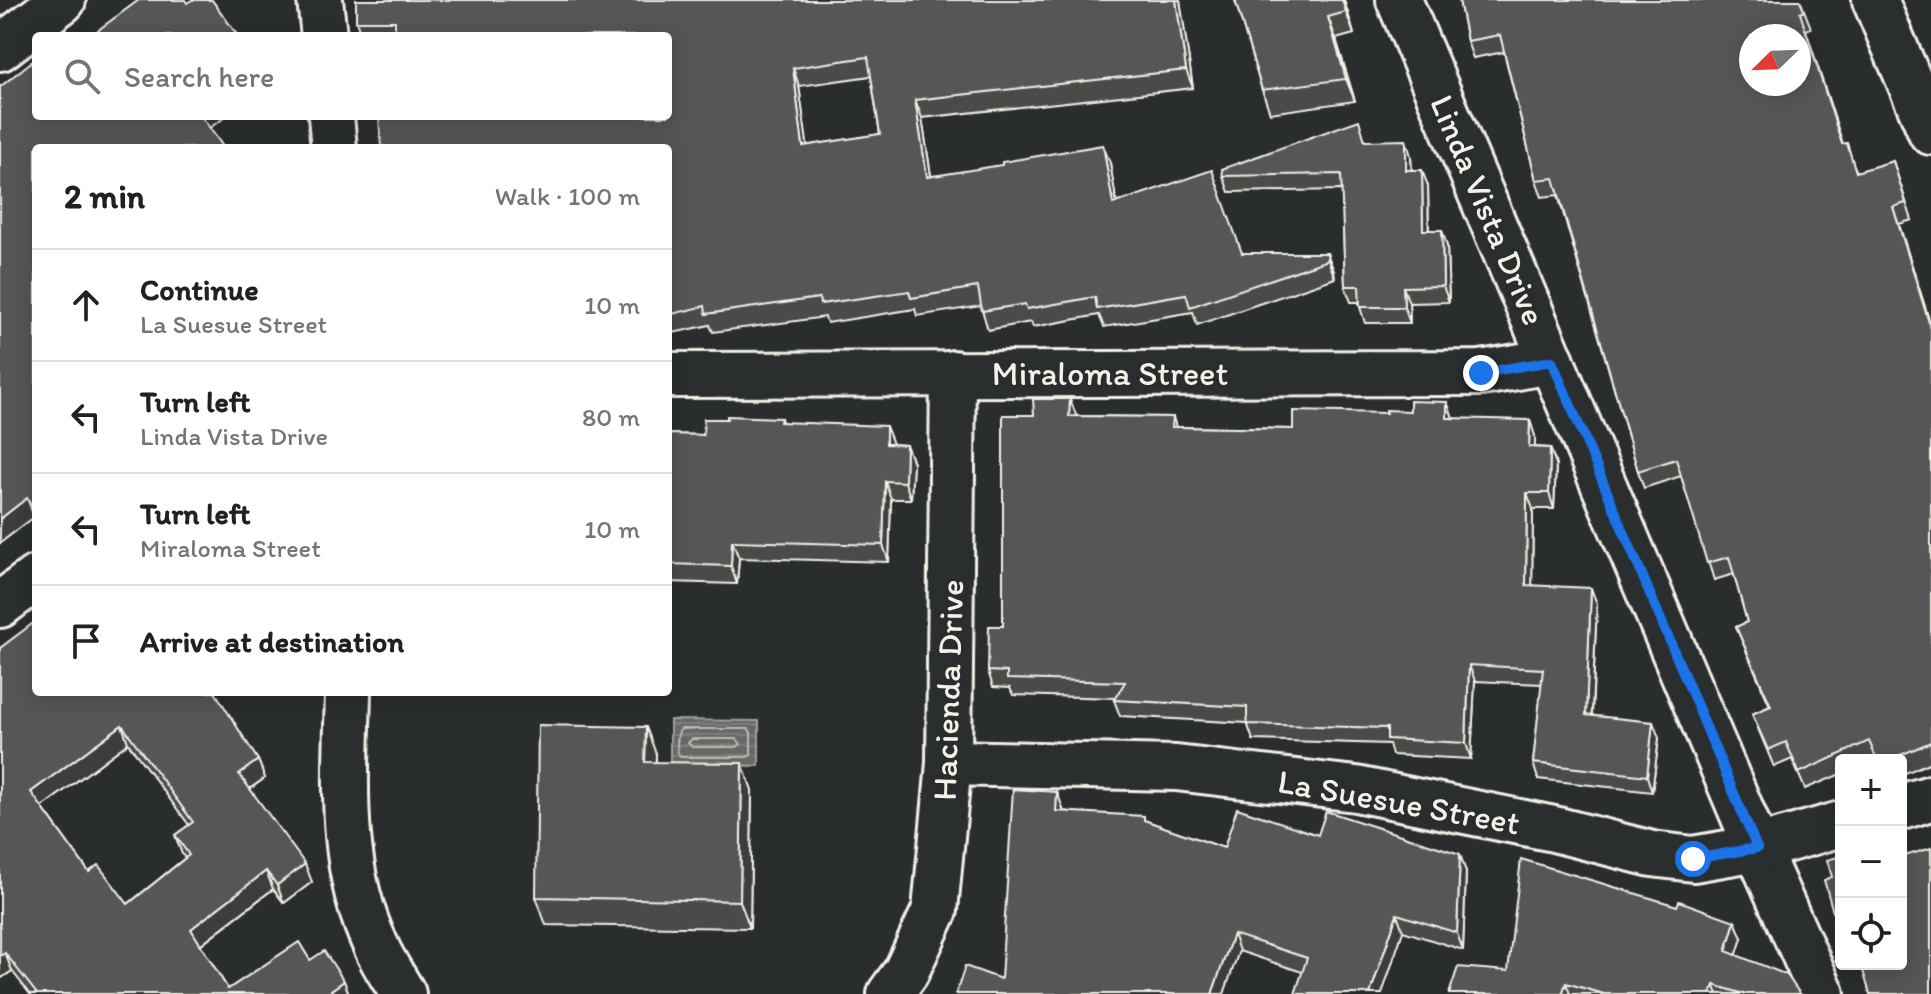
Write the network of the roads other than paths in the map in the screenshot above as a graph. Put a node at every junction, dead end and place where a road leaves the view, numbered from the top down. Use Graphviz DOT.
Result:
graph roads {
  1 [pos="63,0"];
  2 [pos="320,0"];
  3 [pos="1399,0"];
  4 [pos="1875,0"];
  5 [pos="324,32"];
  6 [pos="0,48"];
  7 [pos="331,120"];
  8 [pos="1931,132"];
  9 [pos="334,144"];
  10 [pos="1552,361"];
  11 [pos="953,373"];
  12 [pos="672,375"];
  13 [pos="32,581"];
  14 [pos="0,605"];
  15 [pos="348,696"];
  16 [pos="949,763"];
  17 [pos="1931,798"];
  18 [pos="1907,805"];
  19 [pos="1835,826"];
  20 [pos="1757,848"];
  21 [pos="403,994"];
  22 [pos="890,994"];
  23 [pos="1822,994"];
  1 -- 6 [label="street"];
  2 -- 5 [label="street"];
  3 -- 10 [label="street, Linda Vista Drive"];
  4 -- 8 [label="street"];
  7 -- 9 [label="street"];
  10 -- 11 [label="street, Miraloma Street"];
  10 -- 20 [label="street, Linda Vista Drive"];
  11 -- 12 [label="street, Miraloma Street"];
  11 -- 16 [label="street, Hacienda Drive"];
  13 -- 14 [label="street"];
  15 -- 21 [label="street"];
  16 -- 20 [label="street, La Suesue Street"];
  16 -- 22 [label="street, Hacienda Drive"];
  17 -- 18 [label="street"];
  19 -- 20 [label="street, La Suesue Street"];
  20 -- 23 [label="street, Linda Vista Drive"];
}
